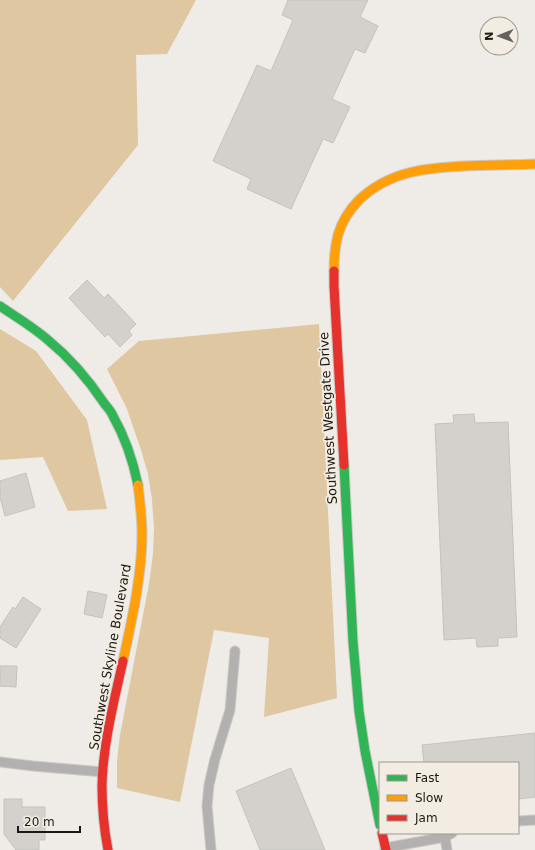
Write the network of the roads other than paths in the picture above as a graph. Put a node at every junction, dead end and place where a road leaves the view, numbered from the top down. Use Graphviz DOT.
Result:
graph roads {
  1 [pos="535,164"];
  2 [pos="0,306"];
  3 [pos="235,651"];
  4 [pos="0,762"];
  5 [pos="103,772"];
  6 [pos="379,820"];
  7 [pos="535,820"];
  8 [pos="519,821"];
  9 [pos="382,834"];
  10 [pos="448,835"];
  11 [pos="386,849"];
  12 [pos="108,850"];
  13 [pos="211,850"];
  14 [pos="447,850"];
  1 -- 6 [label="street, Southwest Westgate Drive"];
  2 -- 5 [label="street, Southwest Skyline Boulevard"];
  3 -- 13 [label="lane"];
  4 -- 5 [label="lane"];
  5 -- 12 [label="street, Southwest Skyline Boulevard"];
  7 -- 8 [label="lane"];
  9 -- 11 [label="street"];
  10 -- 11 [label="lane"];
  10 -- 14 [label="lane"];
}
